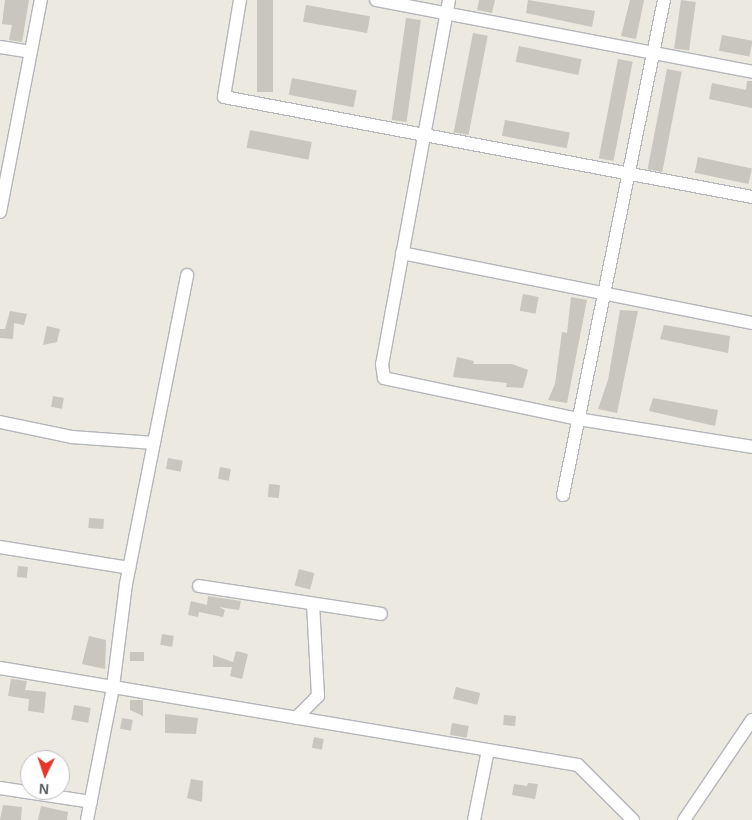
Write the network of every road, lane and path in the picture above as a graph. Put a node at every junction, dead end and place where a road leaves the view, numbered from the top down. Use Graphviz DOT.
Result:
graph roads {
  1 [pos="41,0"];
  2 [pos="240,0"];
  3 [pos="376,0"];
  4 [pos="449,0"];
  5 [pos="664,0"];
  6 [pos="447,14"];
  7 [pos="0,47"];
  8 [pos="31,52"];
  9 [pos="653,53"];
  10 [pos="752,72"];
  11 [pos="424,134"];
  12 [pos="629,173"];
  13 [pos="752,196"];
  14 [pos="0,212"];
  15 [pos="402,253"];
  16 [pos="187,275"];
  17 [pos="604,292"];
  18 [pos="752,323"];
  19 [pos="578,419"];
  20 [pos="0,422"];
  21 [pos="154,443"];
  22 [pos="752,447"];
  23 [pos="563,495"];
  24 [pos="0,547"];
  25 [pos="129,568"];
  26 [pos="198,586"];
  27 [pos="314,604"];
  28 [pos="381,614"];
  29 [pos="0,668"];
  30 [pos="113,687"];
  31 [pos="296,718"];
  32 [pos="752,720"];
  33 [pos="488,750"];
  34 [pos="0,788"];
  35 [pos="91,802"];
  36 [pos="86,820"];
  37 [pos="474,820"];
  38 [pos="633,820"];
  39 [pos="684,820"];
  1 -- 8 [label="street"];
  2 -- 11 [label="street"];
  3 -- 6 [label="street"];
  4 -- 6 [label="street"];
  5 -- 9 [label="street"];
  6 -- 9 [label="street"];
  6 -- 11 [label="street"];
  7 -- 8 [label="street"];
  8 -- 14 [label="street"];
  9 -- 10 [label="street"];
  9 -- 12 [label="street"];
  11 -- 12 [label="street"];
  11 -- 15 [label="street"];
  12 -- 13 [label="street"];
  12 -- 17 [label="street"];
  15 -- 17 [label="street"];
  15 -- 19 [label="street"];
  16 -- 21 [label="street"];
  17 -- 18 [label="street"];
  17 -- 19 [label="street"];
  19 -- 22 [label="street"];
  19 -- 23 [label="street"];
  20 -- 21 [label="street"];
  21 -- 25 [label="street"];
  24 -- 25 [label="street"];
  25 -- 30 [label="street"];
  26 -- 27 [label="street"];
  27 -- 28 [label="street"];
  27 -- 31 [label="street"];
  29 -- 30 [label="street"];
  30 -- 31 [label="street"];
  30 -- 35 [label="street"];
  31 -- 33 [label="street"];
  32 -- 39 [label="street"];
  33 -- 37 [label="street"];
  33 -- 38 [label="street"];
  34 -- 35 [label="street"];
  35 -- 36 [label="street"];
}
